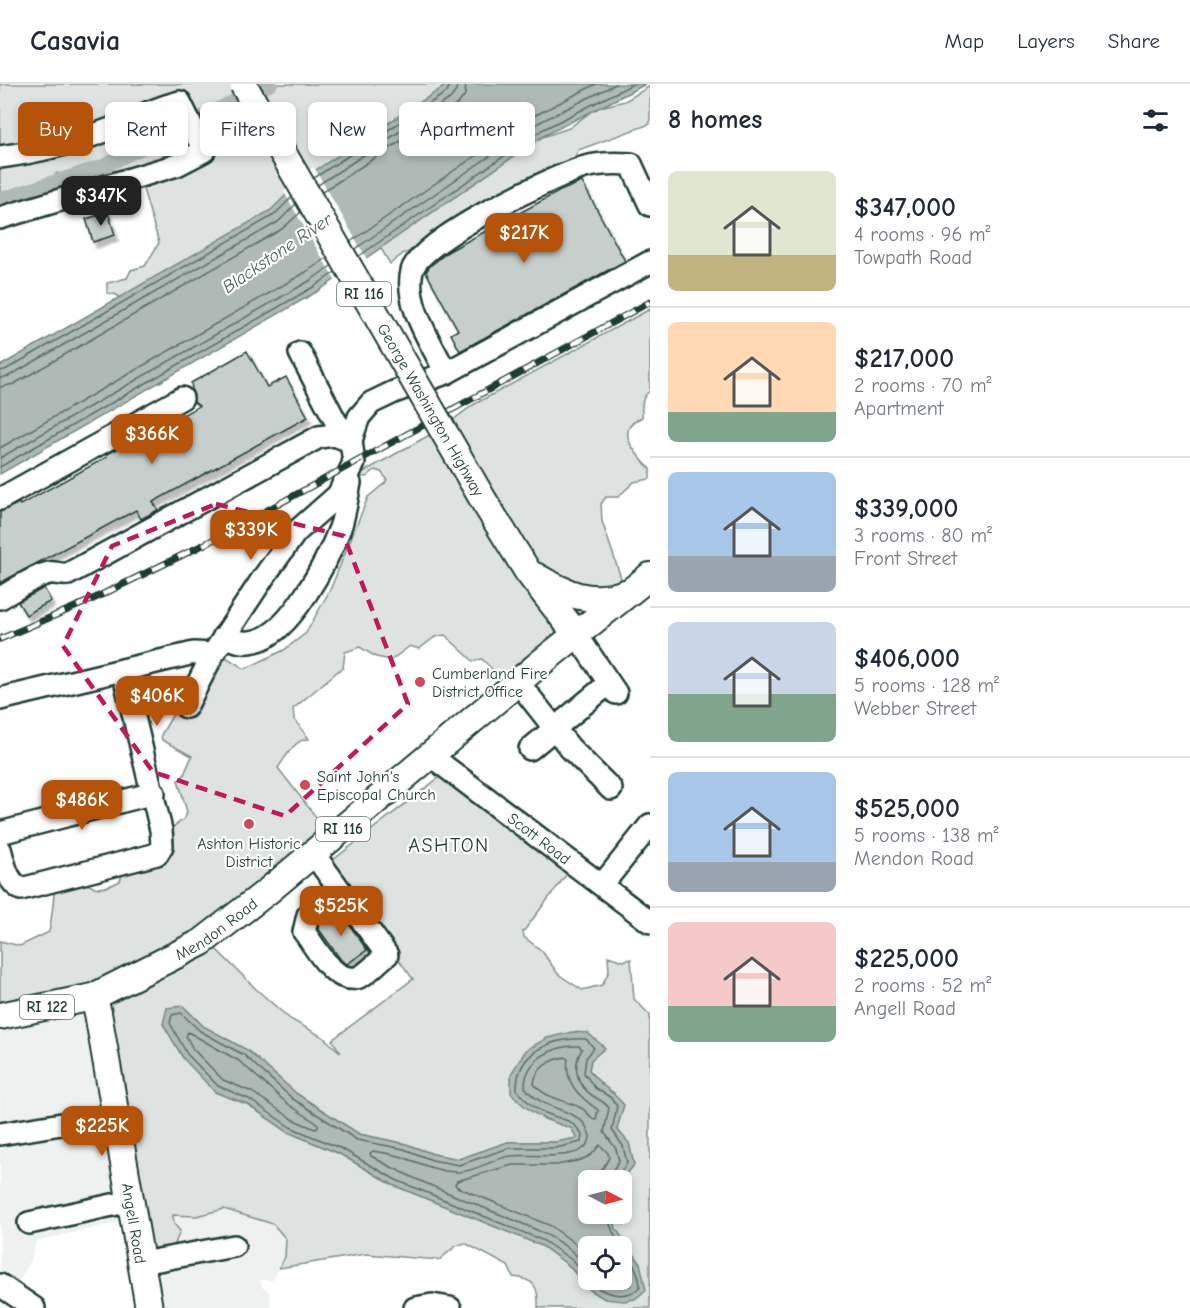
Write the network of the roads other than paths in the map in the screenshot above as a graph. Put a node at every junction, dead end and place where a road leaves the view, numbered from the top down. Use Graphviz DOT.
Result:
graph roads {
  1 [pos="243,84"];
  2 [pos="0,157"];
  3 [pos="650,205"];
  4 [pos="0,218"];
  5 [pos="650,262"];
  6 [pos="300,353"];
  7 [pos="446,373"];
  8 [pos="182,398"];
  9 [pos="351,441"];
  10 [pos="354,463"];
  11 [pos="0,499"];
  12 [pos="528,572"];
  13 [pos="644,581"];
  14 [pos="0,598"];
  15 [pos="576,634"];
  16 [pos="224,636"];
  17 [pos="213,654"];
  18 [pos="123,671"];
  19 [pos="518,681"];
  20 [pos="0,699"];
  21 [pos="186,707"];
  22 [pos="554,728"];
  23 [pos="530,749"];
  24 [pos="431,756"];
  25 [pos="611,789"];
  26 [pos="154,793"];
  27 [pos="650,825"];
  28 [pos="0,833"];
  29 [pos="0,849"];
  30 [pos="313,854"];
  31 [pos="602,885"];
  32 [pos="337,887"];
  33 [pos="650,921"];
  34 [pos="93,997"];
  35 [pos="0,1016"];
  36 [pos="117,1115"];
  37 [pos="0,1134"];
  38 [pos="131,1201"];
  39 [pos="29,1223"];
  40 [pos="234,1246"];
  41 [pos="142,1263"];
  42 [pos="0,1285"];
  43 [pos="34,1308"];
  44 [pos="150,1308"];
  45 [pos="416,1308"];
  46 [pos="450,1308"];
  1 -- 12 [label="main road, George Washington Highway / RI 116, bridge"];
  2 -- 4 [label="street"];
  3 -- 7 [label="street"];
  5 -- 7 [label="street"];
  6 -- 9 [label="street"];
  7 -- 9 [label="street"];
  8 -- 11 [label="street"];
  9 -- 10 [label="street"];
  9 -- 14 [label="street"];
  10 -- 16 [label="street"];
  10 -- 16 [label="street"];
  12 -- 13 [label="main road"];
  12 -- 15 [label="main road, George Washington Highway / RI 116"];
  13 -- 15 [label="main road, Mendon Road"];
  15 -- 19 [label="main road, Mendon Road / RI 116"];
  15 -- 22 [label="street"];
  16 -- 17 [label="street"];
  17 -- 18 [label="street"];
  17 -- 21 [label="street"];
  18 -- 20 [label="street"];
  18 -- 26 [label="street"];
  19 -- 22 [label="street"];
  19 -- 24 [label="main road, Mendon Road / RI 116"];
  22 -- 23 [label="street"];
  22 -- 25 [label="street"];
  24 -- 30 [label="main road, Mendon Road / RI 116"];
  24 -- 31 [label="street, Scott Road"];
  26 -- 28 [label="street"];
  26 -- 29 [label="street"];
  27 -- 31 [label="street"];
  30 -- 32 [label="street"];
  30 -- 34 [label="main road, Mendon Road / RI 116"];
  31 -- 33 [label="street, Scott Road"];
  34 -- 35 [label="main road, Mendon Road / RI 122"];
  34 -- 36 [label="main road, Angell Road"];
  36 -- 37 [label="street"];
  36 -- 38 [label="main road, Angell Road"];
  38 -- 39 [label="street"];
  38 -- 41 [label="main road, Angell Road"];
  40 -- 41 [label="street"];
  41 -- 44 [label="main road, Angell Road"];
  42 -- 43 [label="street"];
  45 -- 46 [label="street"];
}
